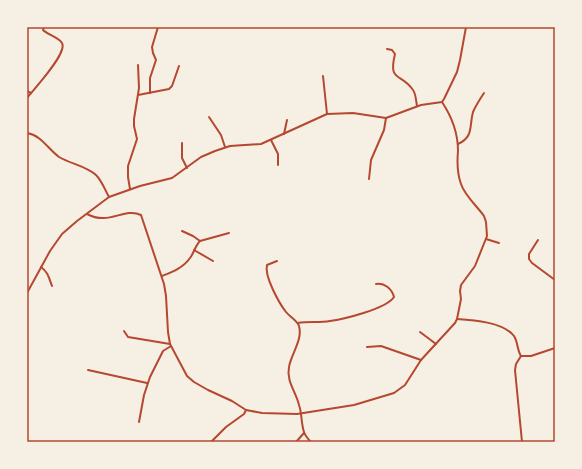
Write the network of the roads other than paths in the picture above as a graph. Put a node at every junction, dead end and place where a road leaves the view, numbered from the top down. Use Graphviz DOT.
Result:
graph roads {
  1 [pos="44,27"];
  2 [pos="158,27"];
  3 [pos="466,27"];
  4 [pos="388,49"];
  5 [pos="138,65"];
  6 [pos="179,66"];
  7 [pos="323,76"];
  8 [pos="27,91"];
  9 [pos="31,93"];
  10 [pos="150,93"];
  11 [pos="484,93"];
  12 [pos="138,95"];
  13 [pos="27,98"];
  14 [pos="442,102"];
  15 [pos="417,106"];
  16 [pos="327,114"];
  17 [pos="209,117"];
  18 [pos="386,118"];
  19 [pos="287,120"];
  20 [pos="27,132"];
  21 [pos="284,134"];
  22 [pos="272,140"];
  23 [pos="182,143"];
  24 [pos="458,144"];
  25 [pos="225,147"];
  26 [pos="278,165"];
  27 [pos="187,168"];
  28 [pos="369,179"];
  29 [pos="130,189"];
  30 [pos="109,197"];
  31 [pos="86,214"];
  32 [pos="182,231"];
  33 [pos="229,233"];
  34 [pos="486,239"];
  35 [pos="538,240"];
  36 [pos="200,241"];
  37 [pos="499,243"];
  38 [pos="194,250"];
  39 [pos="213,262"];
  40 [pos="277,262"];
  41 [pos="41,267"];
  42 [pos="162,276"];
  43 [pos="555,280"];
  44 [pos="376,284"];
  45 [pos="52,286"];
  46 [pos="27,293"];
  47 [pos="457,319"];
  48 [pos="298,323"];
  49 [pos="124,331"];
  50 [pos="420,332"];
  51 [pos="436,344"];
  52 [pos="170,345"];
  53 [pos="367,347"];
  54 [pos="555,348"];
  55 [pos="521,356"];
  56 [pos="421,360"];
  57 [pos="88,370"];
  58 [pos="148,383"];
  59 [pos="246,410"];
  60 [pos="301,413"];
  61 [pos="139,422"];
  62 [pos="304,433"];
  63 [pos="211,442"];
  64 [pos="296,442"];
  65 [pos="311,442"];
  66 [pos="522,442"];
  1 -- 9 [label="street"];
  2 -- 10 [label="street"];
  3 -- 14 [label="street"];
  4 -- 15 [label="street"];
  5 -- 12 [label="street"];
  6 -- 10 [label="street"];
  7 -- 16 [label="street"];
  8 -- 9 [label="street"];
  9 -- 13 [label="street"];
  10 -- 12 [label="street"];
  11 -- 24 [label="street"];
  12 -- 29 [label="street"];
  14 -- 15 [label="street"];
  14 -- 24 [label="street"];
  15 -- 18 [label="street"];
  16 -- 18 [label="street"];
  16 -- 21 [label="street"];
  17 -- 25 [label="street"];
  18 -- 28 [label="street"];
  19 -- 21 [label="street"];
  20 -- 30 [label="street"];
  21 -- 22 [label="street"];
  22 -- 25 [label="street"];
  22 -- 26 [label="street"];
  23 -- 27 [label="street"];
  24 -- 34 [label="street"];
  25 -- 27 [label="street"];
  27 -- 29 [label="street"];
  29 -- 30 [label="street"];
  30 -- 31 [label="street"];
  31 -- 41 [label="street"];
  31 -- 42 [label="street"];
  32 -- 36 [label="street"];
  33 -- 36 [label="street"];
  34 -- 37 [label="street"];
  34 -- 47 [label="street"];
  35 -- 43 [label="street"];
  36 -- 38 [label="street"];
  38 -- 39 [label="street"];
  38 -- 42 [label="street"];
  40 -- 48 [label="street"];
  41 -- 45 [label="street"];
  41 -- 46 [label="street"];
  42 -- 52 [label="street"];
  44 -- 48 [label="street"];
  47 -- 51 [label="street"];
  47 -- 55 [label="street"];
  48 -- 60 [label="street"];
  49 -- 52 [label="street"];
  50 -- 51 [label="street"];
  51 -- 56 [label="street"];
  52 -- 58 [label="street"];
  52 -- 59 [label="street"];
  53 -- 56 [label="street"];
  54 -- 55 [label="street"];
  55 -- 66 [label="street"];
  56 -- 60 [label="street"];
  57 -- 58 [label="street"];
  58 -- 61 [label="street"];
  59 -- 60 [label="street"];
  59 -- 63 [label="street"];
  60 -- 62 [label="street"];
  62 -- 64 [label="street"];
  62 -- 65 [label="street"];
}
